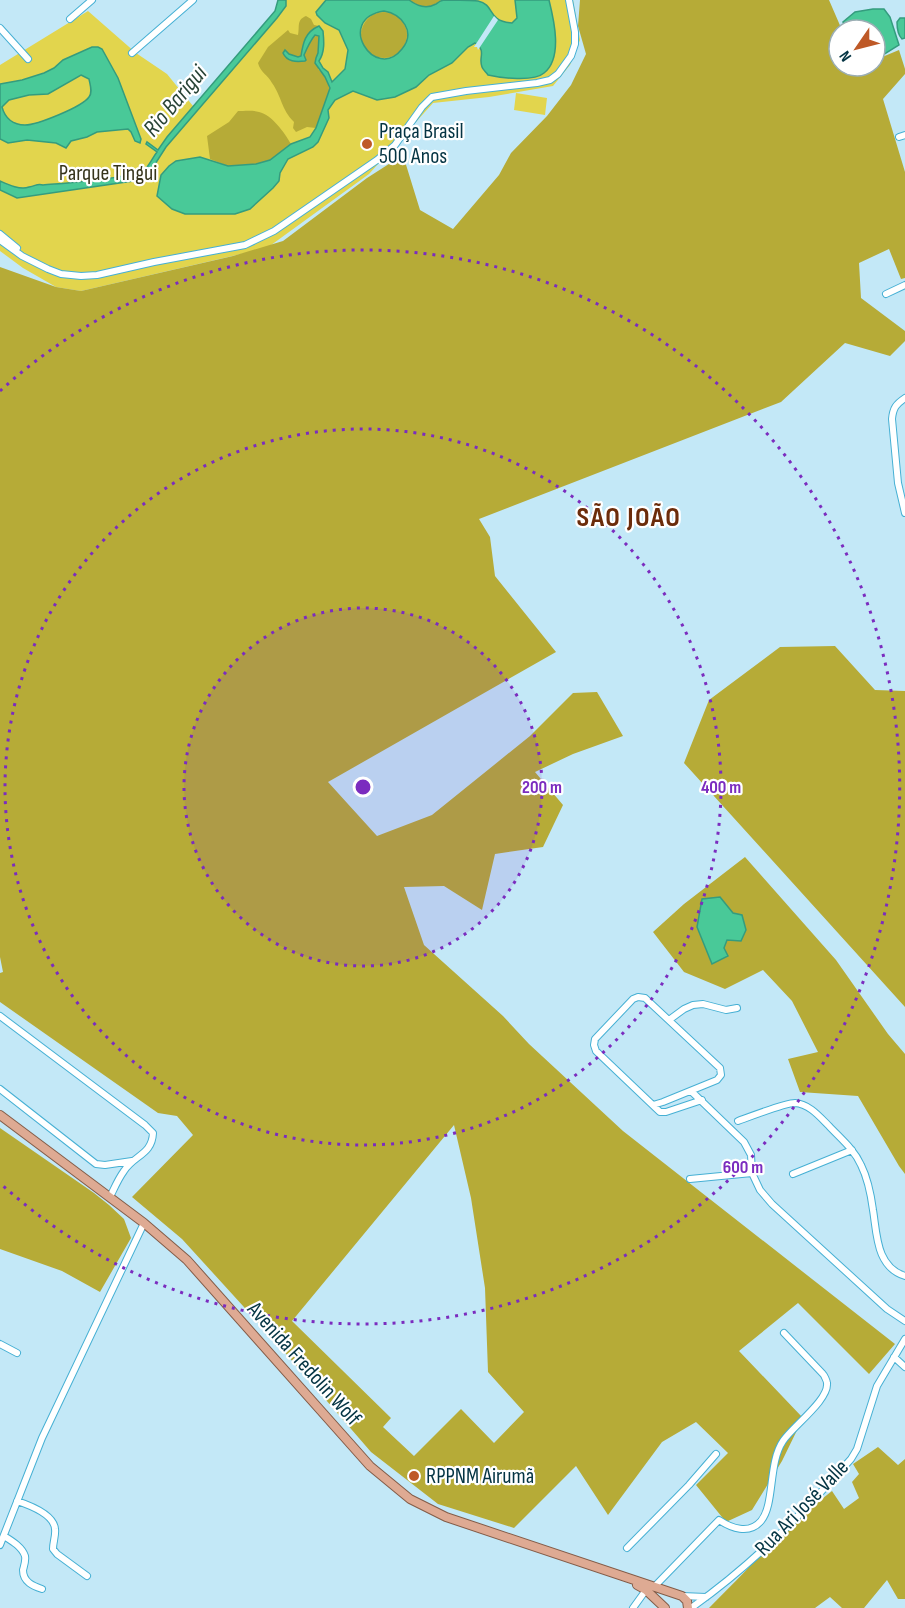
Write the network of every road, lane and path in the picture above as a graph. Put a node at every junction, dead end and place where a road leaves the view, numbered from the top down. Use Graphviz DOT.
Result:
graph roads {
  1 [pos="92,0"];
  2 [pos="178,0"];
  3 [pos="193,0"];
  4 [pos="569,0"];
  5 [pos="185,7"];
  6 [pos="70,19"];
  7 [pos="0,28"];
  8 [pos="132,53"];
  9 [pos="28,59"];
  10 [pos="0,234"];
  11 [pos="0,240"];
  12 [pos="34,262"];
  13 [pos="905,285"];
  14 [pos="886,294"];
  15 [pos="905,398"];
  16 [pos="905,513"];
  17 [pos="737,1008"];
  18 [pos="0,1016"];
  19 [pos="669,1020"];
  20 [pos="0,1089"];
  21 [pos="692,1091"];
  22 [pos="702,1100"];
  23 [pos="653,1105"];
  24 [pos="0,1115"];
  25 [pos="738,1121"];
  26 [pos="852,1150"];
  27 [pos="132,1161"];
  28 [pos="752,1173"];
  29 [pos="793,1174"];
  30 [pos="690,1179"];
  31 [pos="110,1197"];
  32 [pos="144,1223"];
  33 [pos="905,1276"];
  34 [pos="905,1321"];
  35 [pos="784,1333"];
  36 [pos="905,1339"];
  37 [pos="0,1344"];
  38 [pos="17,1353"];
  39 [pos="894,1357"];
  40 [pos="905,1367"];
  41 [pos="716,1454"];
  42 [pos="17,1501"];
  43 [pos="4,1536"];
  44 [pos="0,1545"];
  45 [pos="627,1548"];
  46 [pos="617,1574"];
  47 [pos="87,1576"];
  48 [pos="654,1587"];
  49 [pos="42,1589"];
  50 [pos="646,1590"];
  51 [pos="680,1595"];
  52 [pos="707,1597"];
  53 [pos="633,1608"];
  54 [pos="666,1608"];
  55 [pos="689,1608"];
  1 -- 6 [label="street"];
  2 -- 5 [label="street"];
  3 -- 5 [label="street"];
  4 -- 12 [label="street"];
  5 -- 8 [label="street"];
  7 -- 9 [label="street"];
  10 -- 12 [label="street"];
  11 -- 12 [label="street"];
  13 -- 14 [label="street"];
  15 -- 16 [label="street"];
  17 -- 19 [label="street"];
  18 -- 27 [label="street"];
  19 -- 21 [label="street"];
  19 -- 23 [label="street"];
  20 -- 27 [label="street"];
  21 -- 22 [label="street"];
  21 -- 23 [label="street"];
  22 -- 23 [label="street"];
  22 -- 28 [label="street"];
  24 -- 31 [label="main road, Avenida Fredolin Wolf"];
  25 -- 26 [label="street"];
  26 -- 29 [label="street"];
  26 -- 33 [label="street"];
  27 -- 31 [label="street"];
  28 -- 30 [label="street"];
  28 -- 34 [label="street"];
  31 -- 32 [label="main road, Avenida Fredolin Wolf"];
  32 -- 42 [label="street"];
  32 -- 46 [label="main road, Avenida Fredolin Wolf"];
  35 -- 48 [label="street"];
  36 -- 39 [label="street, Rua Ari José Valle"];
  37 -- 38 [label="street"];
  39 -- 40 [label="street"];
  39 -- 52 [label="street, Rua Ari José Valle"];
  41 -- 45 [label="street"];
  42 -- 43 [label="street"];
  42 -- 47 [label="street"];
  43 -- 44 [label="street"];
  43 -- 49 [label="street"];
  46 -- 48 [label="main road, Avenida Fredolin Wolf"];
  46 -- 50 [label="main road, Avenida Fredolin Wolf"];
  48 -- 50 [label="main road"];
  48 -- 51 [label="main road, Avenida Fredolin Wolf"];
  50 -- 53 [label="street"];
  50 -- 54 [label="main road, Avenida Fredolin Wolf"];
  51 -- 52 [label="street"];
  51 -- 54 [label="main road"];
  51 -- 55 [label="main road"];
  52 -- 55 [label="street, Rua Ari José Valle"];
}
